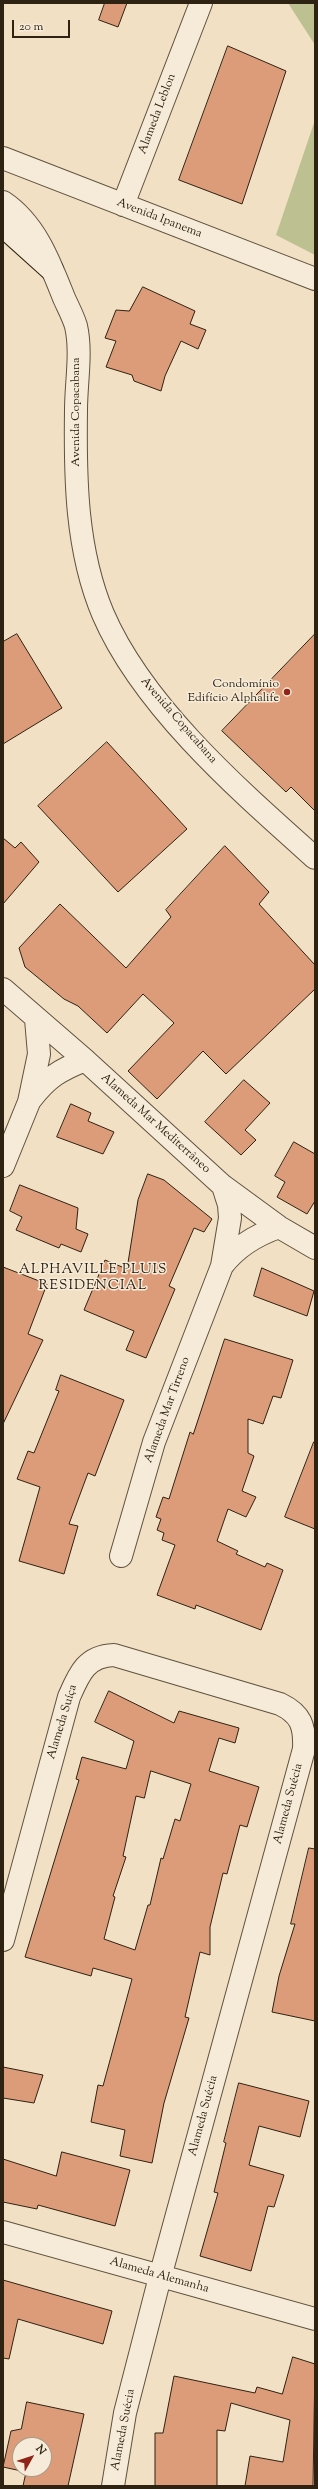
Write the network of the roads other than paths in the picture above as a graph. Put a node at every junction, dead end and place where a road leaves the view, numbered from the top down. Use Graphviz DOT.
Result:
graph roads {
  1 [pos="184,3"];
  2 [pos="201,3"];
  3 [pos="193,24"];
  4 [pos="3,158"];
  5 [pos="3,202"];
  6 [pos="123,205"];
  7 [pos="3,226"];
  8 [pos="52,270"];
  9 [pos="315,279"];
  10 [pos="315,858"];
  11 [pos="3,989"];
  12 [pos="36,1019"];
  13 [pos="85,1060"];
  14 [pos="29,1102"];
  15 [pos="3,1166"];
  16 [pos="223,1186"];
  17 [pos="279,1227"];
  18 [pos="315,1248"];
  19 [pos="222,1266"];
  20 [pos="121,1556"];
  21 [pos="304,1749"];
  22 [pos="3,1940"];
  23 [pos="3,2232"];
  24 [pos="160,2276"];
  25 [pos="315,2319"];
  26 [pos="113,2486"];
  1 -- 3 [label="street"];
  2 -- 3 [label="street, Alameda Leblon"];
  3 -- 6 [label="street, Alameda Leblon"];
  4 -- 6 [label="street, Avenida Ipanema"];
  5 -- 8 [label="street, Avenida Copacabana"];
  6 -- 9 [label="street, Avenida Ipanema"];
  7 -- 8 [label="street"];
  8 -- 10 [label="street, Avenida Copacabana"];
  11 -- 12 [label="street, Alameda Mar Mediterrâneo"];
  12 -- 13 [label="street, Alameda Mar Mediterrâneo"];
  12 -- 14 [label="street"];
  13 -- 14 [label="street"];
  13 -- 16 [label="street, Alameda Mar Mediterrâneo"];
  14 -- 15 [label="street"];
  16 -- 17 [label="street, Alameda Mar Mediterrâneo"];
  16 -- 19 [label="street, Alameda Mar Tirreno"];
  17 -- 18 [label="street, Alameda Mar Mediterrâneo"];
  17 -- 19 [label="street, Alameda Mar Tirreno"];
  19 -- 20 [label="street, Alameda Mar Tirreno"];
  21 -- 22 [label="street, Alameda Suíça"];
  21 -- 24 [label="street, Alameda Suécia"];
  23 -- 24 [label="street, Alameda Alemanha"];
  24 -- 25 [label="street, Alameda Alemanha"];
  24 -- 26 [label="street, Alameda Suécia"];
}
